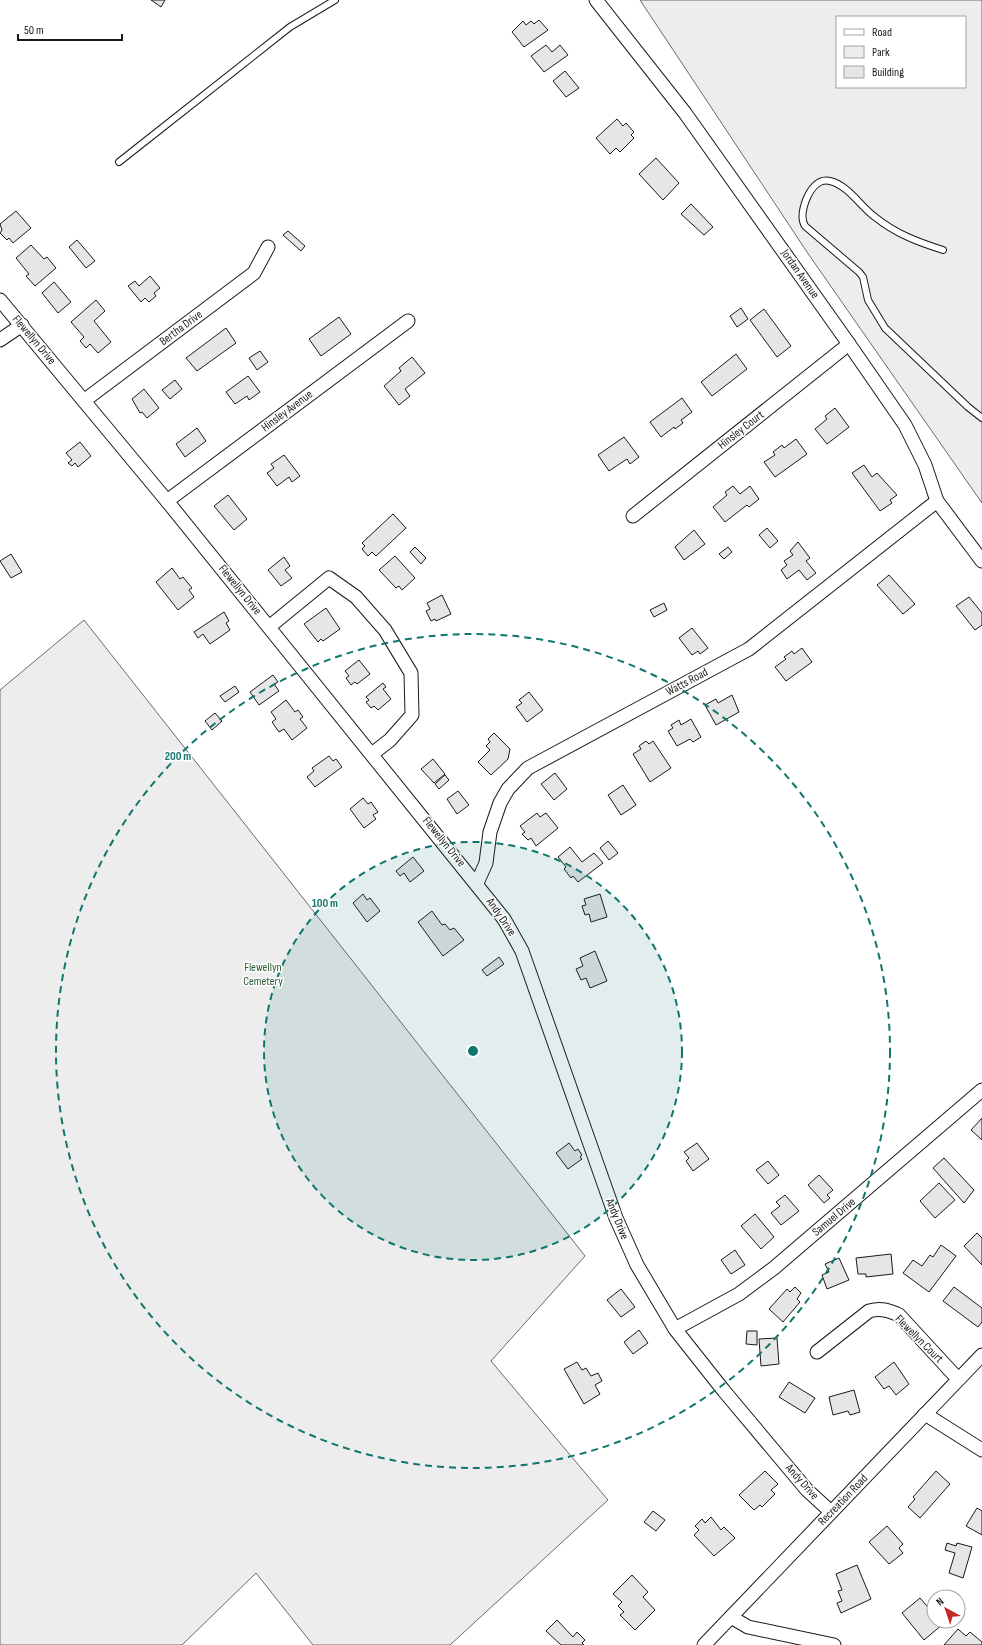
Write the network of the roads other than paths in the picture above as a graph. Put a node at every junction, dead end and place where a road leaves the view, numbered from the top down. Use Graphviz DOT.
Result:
graph roads {
  1 [pos="335,0"];
  2 [pos="596,0"];
  3 [pos="120,162"];
  4 [pos="268,247"];
  5 [pos="944,250"];
  6 [pos="0,300"];
  7 [pos="408,321"];
  8 [pos="22,325"];
  9 [pos="0,340"];
  10 [pos="850,344"];
  11 [pos="85,400"];
  12 [pos="982,418"];
  13 [pos="167,501"];
  14 [pos="937,501"];
  15 [pos="633,516"];
  16 [pos="982,561"];
  17 [pos="270,627"];
  18 [pos="372,754"];
  19 [pos="477,883"];
  20 [pos="982,1090"];
  21 [pos="675,1329"];
  22 [pos="817,1352"];
  23 [pos="982,1355"];
  24 [pos="958,1379"];
  25 [pos="926,1414"];
  26 [pos="982,1450"];
  27 [pos="831,1512"];
  28 [pos="731,1617"];
  29 [pos="704,1645"];
  30 [pos="834,1645"];
  1 -- 3 [label="lane"];
  2 -- 10 [label="street, Jordan Avenue"];
  4 -- 11 [label="street, Bertha Drive"];
  5 -- 12 [label="lane"];
  6 -- 8 [label="street, Flewellyn Drive"];
  7 -- 13 [label="street, Hinsley Avenue"];
  8 -- 9 [label="street"];
  8 -- 11 [label="street, Flewellyn Drive"];
  10 -- 14 [label="street, Jordan Avenue"];
  10 -- 15 [label="street, Hinsley Court"];
  11 -- 13 [label="street, Flewellyn Drive"];
  13 -- 17 [label="street, Flewellyn Drive"];
  14 -- 16 [label="street, Jordan Avenue"];
  14 -- 19 [label="street, Watts Road"];
  17 -- 18 [label="street, Flewellyn Drive"];
  17 -- 18 [label="street"];
  18 -- 19 [label="street, Flewellyn Drive"];
  19 -- 21 [label="street, Andy Drive"];
  20 -- 21 [label="street, Samuel Drive"];
  21 -- 27 [label="street, Andy Drive"];
  22 -- 24 [label="street, Flewellyn Court"];
  23 -- 24 [label="street, Recreation Road"];
  24 -- 25 [label="street, Recreation Road"];
  25 -- 26 [label="street"];
  25 -- 27 [label="street, Recreation Road"];
  27 -- 28 [label="street, Recreation Road"];
  28 -- 29 [label="street, Recreation Road"];
  28 -- 30 [label="street"];
}
